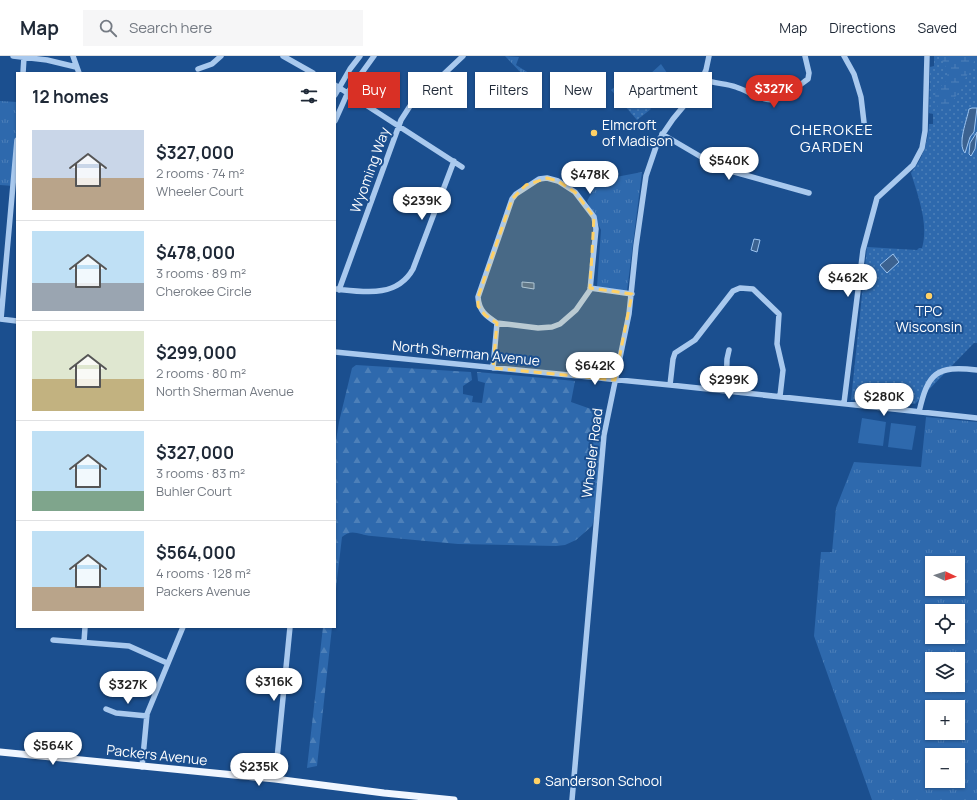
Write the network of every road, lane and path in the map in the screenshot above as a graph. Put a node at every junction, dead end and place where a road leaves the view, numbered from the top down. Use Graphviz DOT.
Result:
graph roads {
  1 [pos="12,56"];
  2 [pos="73,56"];
  3 [pos="221,56"];
  4 [pos="283,56"];
  5 [pos="360,56"];
  6 [pos="374,56"];
  7 [pos="463,56"];
  8 [pos="709,56"];
  9 [pos="805,56"];
  10 [pos="844,56"];
  11 [pos="927,56"];
  12 [pos="24,57"];
  13 [pos="76,67"];
  14 [pos="198,69"];
  15 [pos="23,72"];
  16 [pos="78,72"];
  17 [pos="311,72"];
  18 [pos="362,72"];
  19 [pos="705,72"];
  20 [pos="712,83"];
  21 [pos="337,86"];
  22 [pos="348,92"];
  23 [pos="373,108"];
  24 [pos="683,108"];
  25 [pos="336,119"];
  26 [pos="399,125"];
  27 [pos="865,131"];
  28 [pos="662,134"];
  29 [pos="16,151"];
  30 [pos="454,161"];
  31 [pos="462,167"];
  32 [pos="808,193"];
  33 [pos="590,288"];
  34 [pos="337,289"];
  35 [pos="632,294"];
  36 [pos="0,319"];
  37 [pos="16,321"];
  38 [pos="497,323"];
  39 [pos="729,350"];
  40 [pos="336,352"];
  41 [pos="493,368"];
  42 [pos="977,370"];
  43 [pos="615,380"];
  44 [pos="670,385"];
  45 [pos="726,391"];
  46 [pos="780,396"];
  47 [pos="844,403"];
  48 [pos="919,412"];
  49 [pos="977,418"];
  50 [pos="85,628"];
  51 [pos="183,628"];
  52 [pos="290,628"];
  53 [pos="53,640"];
  54 [pos="84,642"];
  55 [pos="167,663"];
  56 [pos="106,709"];
  57 [pos="146,716"];
  58 [pos="0,752"];
  59 [pos="142,767"];
  60 [pos="275,779"];
  61 [pos="397,797"];
  62 [pos="454,800"];
  63 [pos="572,800"];
  1 -- 12 [label="street"];
  2 -- 13 [label="street"];
  3 -- 14 [label="street"];
  4 -- 17 [label="street"];
  5 -- 21 [label="street"];
  6 -- 18 [label="street"];
  7 -- 26 [label="street, Wyoming Way"];
  8 -- 19 [label="street, Wheeler Road"];
  9 -- 20 [label="street"];
  10 -- 27 [label="street"];
  11 -- 47 [label="street"];
  12 -- 13 [label="street"];
  12 -- 15 [label="street"];
  13 -- 16 [label="street"];
  21 -- 22 [label="street"];
  22 -- 25 [label="street"];
  23 -- 26 [label="street"];
  24 -- 28 [label="street, Wheeler Road"];
  26 -- 30 [label="street"];
  26 -- 34 [label="street, Wyoming Way"];
  28 -- 32 [label="street"];
  28 -- 35 [label="street, Wheeler Road"];
  29 -- 36 [label="street"];
  30 -- 31 [label="street"];
  30 -- 34 [label="street"];
  33 -- 35 [label="street"];
  33 -- 38 [label="street"];
  33 -- 38 [label="street"];
  35 -- 43 [label="street, Wheeler Road"];
  36 -- 37 [label="street"];
  38 -- 41 [label="street"];
  39 -- 45 [label="street"];
  40 -- 41 [label="street, North Sherman Avenue"];
  41 -- 43 [label="street, North Sherman Avenue"];
  42 -- 48 [label="street"];
  43 -- 44 [label="street, North Sherman Avenue"];
  43 -- 63 [label="street, Wheeler Road"];
  44 -- 45 [label="street, North Sherman Avenue"];
  44 -- 46 [label="street"];
  45 -- 46 [label="street, North Sherman Avenue"];
  46 -- 47 [label="street, North Sherman Avenue"];
  47 -- 48 [label="street, North Sherman Avenue"];
  48 -- 49 [label="street, North Sherman Avenue"];
  50 -- 54 [label="street"];
  51 -- 55 [label="street"];
  52 -- 60 [label="street"];
  53 -- 54 [label="street"];
  54 -- 55 [label="street"];
  55 -- 57 [label="street"];
  56 -- 57 [label="street"];
  57 -- 59 [label="street"];
  58 -- 59 [label="main road, Packers Avenue"];
  59 -- 60 [label="main road, Packers Avenue"];
  60 -- 61 [label="main road, Packers Avenue"];
  61 -- 62 [label="main road, Packers Avenue"];
}
